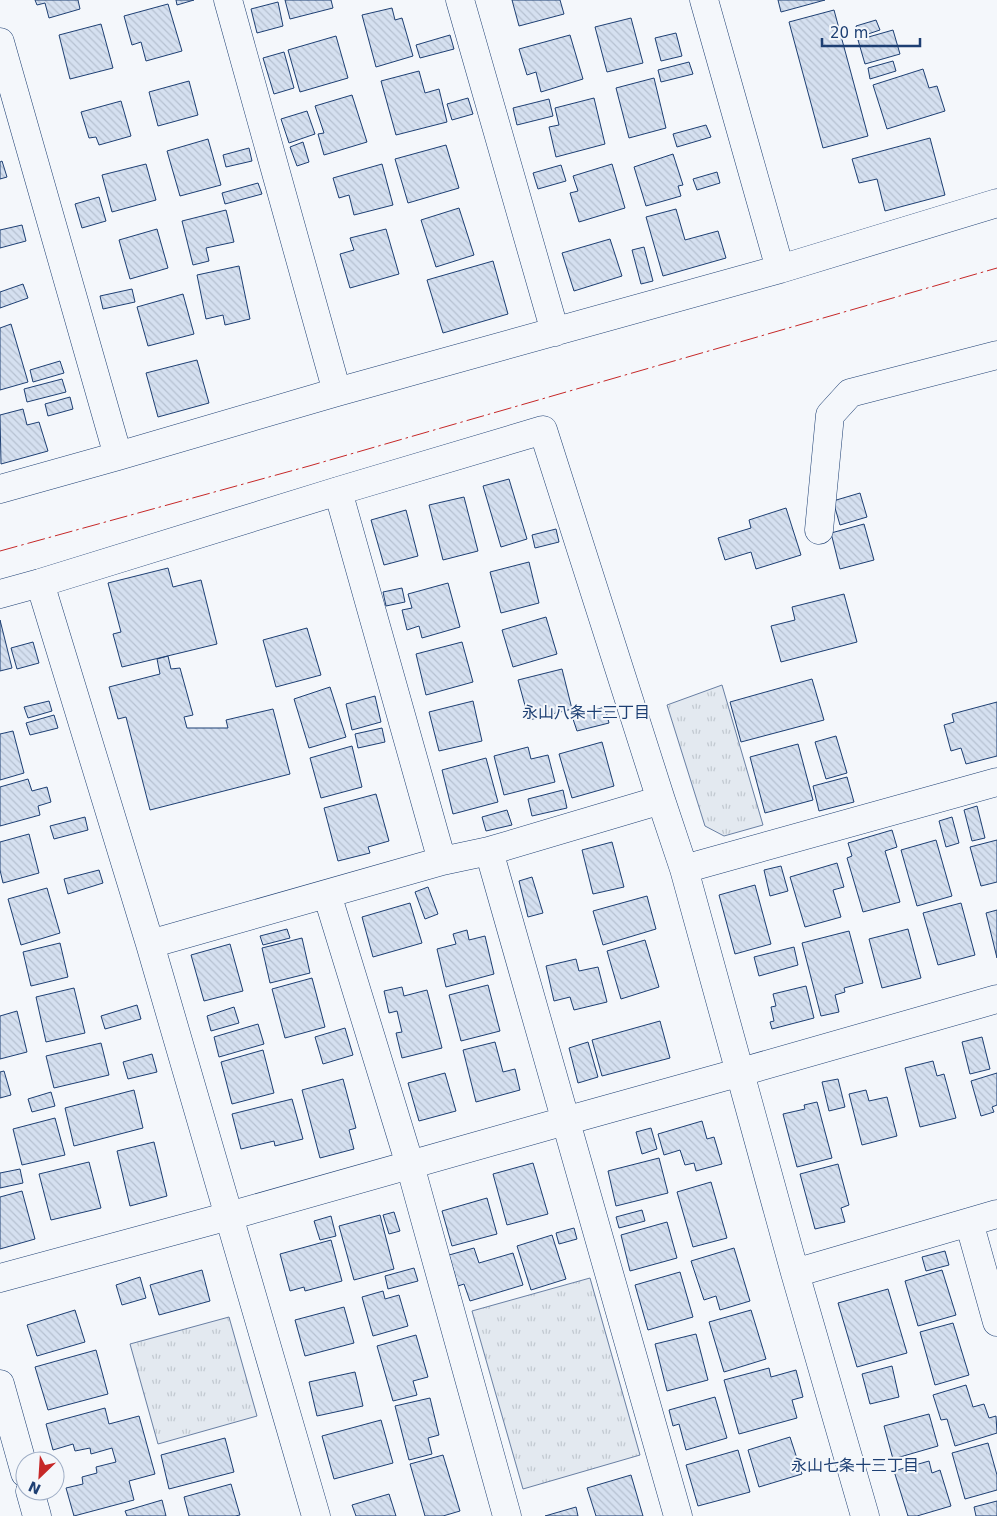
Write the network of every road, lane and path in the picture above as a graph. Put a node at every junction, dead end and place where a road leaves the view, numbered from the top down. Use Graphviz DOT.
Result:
graph roads {
  1 [pos="228,0"];
  2 [pos="460,0"];
  3 [pos="704,0"];
  4 [pos="0,42"];
  5 [pos="997,202"];
  6 [pos="780,269"];
  7 [pos="555,332"];
  8 [pos="997,355"];
  9 [pos="337,392"];
  10 [pos="118,456"];
  11 [pos="0,489"];
  12 [pos="338,491"];
  13 [pos="819,530"];
  14 [pos="40,583"];
  15 [pos="0,594"];
  16 [pos="997,782"];
  17 [pos="661,800"];
  18 [pos="488,851"];
  19 [pos="442,861"];
  20 [pos="684,869"];
  21 [pos="327,894"];
  22 [pos="150,944"];
  23 [pos="997,999"];
  24 [pos="741,1072"];
  25 [pos="565,1121"];
  26 [pos="410,1165"];
  27 [pos="997,1214"];
  28 [pos="229,1216"];
  29 [pos="969,1222"];
  30 [pos="795,1273"];
  31 [pos="0,1278"];
  32 [pos="997,1322"];
  33 [pos="0,1384"];
  34 [pos="19,1451"];
  35 [pos="33,1501"];
  36 [pos="37,1516"];
  37 [pos="316,1516"];
  38 [pos="507,1516"];
  39 [pos="678,1516"];
  40 [pos="865,1516"];
  1 -- 9 [label="street"];
  2 -- 7 [label="street"];
  3 -- 6 [label="street"];
  4 -- 10 [label="street"];
  5 -- 6 [label="street"];
  6 -- 7 [label="street"];
  7 -- 9 [label="street"];
  8 -- 13 [label="street"];
  9 -- 10 [label="street"];
  10 -- 11 [label="street"];
  12 -- 14 [label="street"];
  12 -- 17 [label="street"];
  12 -- 19 [label="street"];
  14 -- 15 [label="street"];
  14 -- 22 [label="street"];
  16 -- 20 [label="street"];
  17 -- 18 [label="street"];
  17 -- 20 [label="street"];
  18 -- 19 [label="street"];
  18 -- 25 [label="street"];
  19 -- 21 [label="street"];
  20 -- 24 [label="street"];
  21 -- 22 [label="street"];
  21 -- 26 [label="street"];
  22 -- 28 [label="street"];
  23 -- 24 [label="street"];
  24 -- 25 [label="street"];
  24 -- 30 [label="street"];
  25 -- 26 [label="street"];
  25 -- 39 [label="street"];
  26 -- 28 [label="street"];
  26 -- 38 [label="street"];
  27 -- 29 [label="street"];
  28 -- 31 [label="street"];
  28 -- 37 [label="street"];
  29 -- 30 [label="street"];
  29 -- 32 [label="street"];
  30 -- 40 [label="street"];
  33 -- 34 [label="street"];
  35 -- 36 [label="street"];
}
